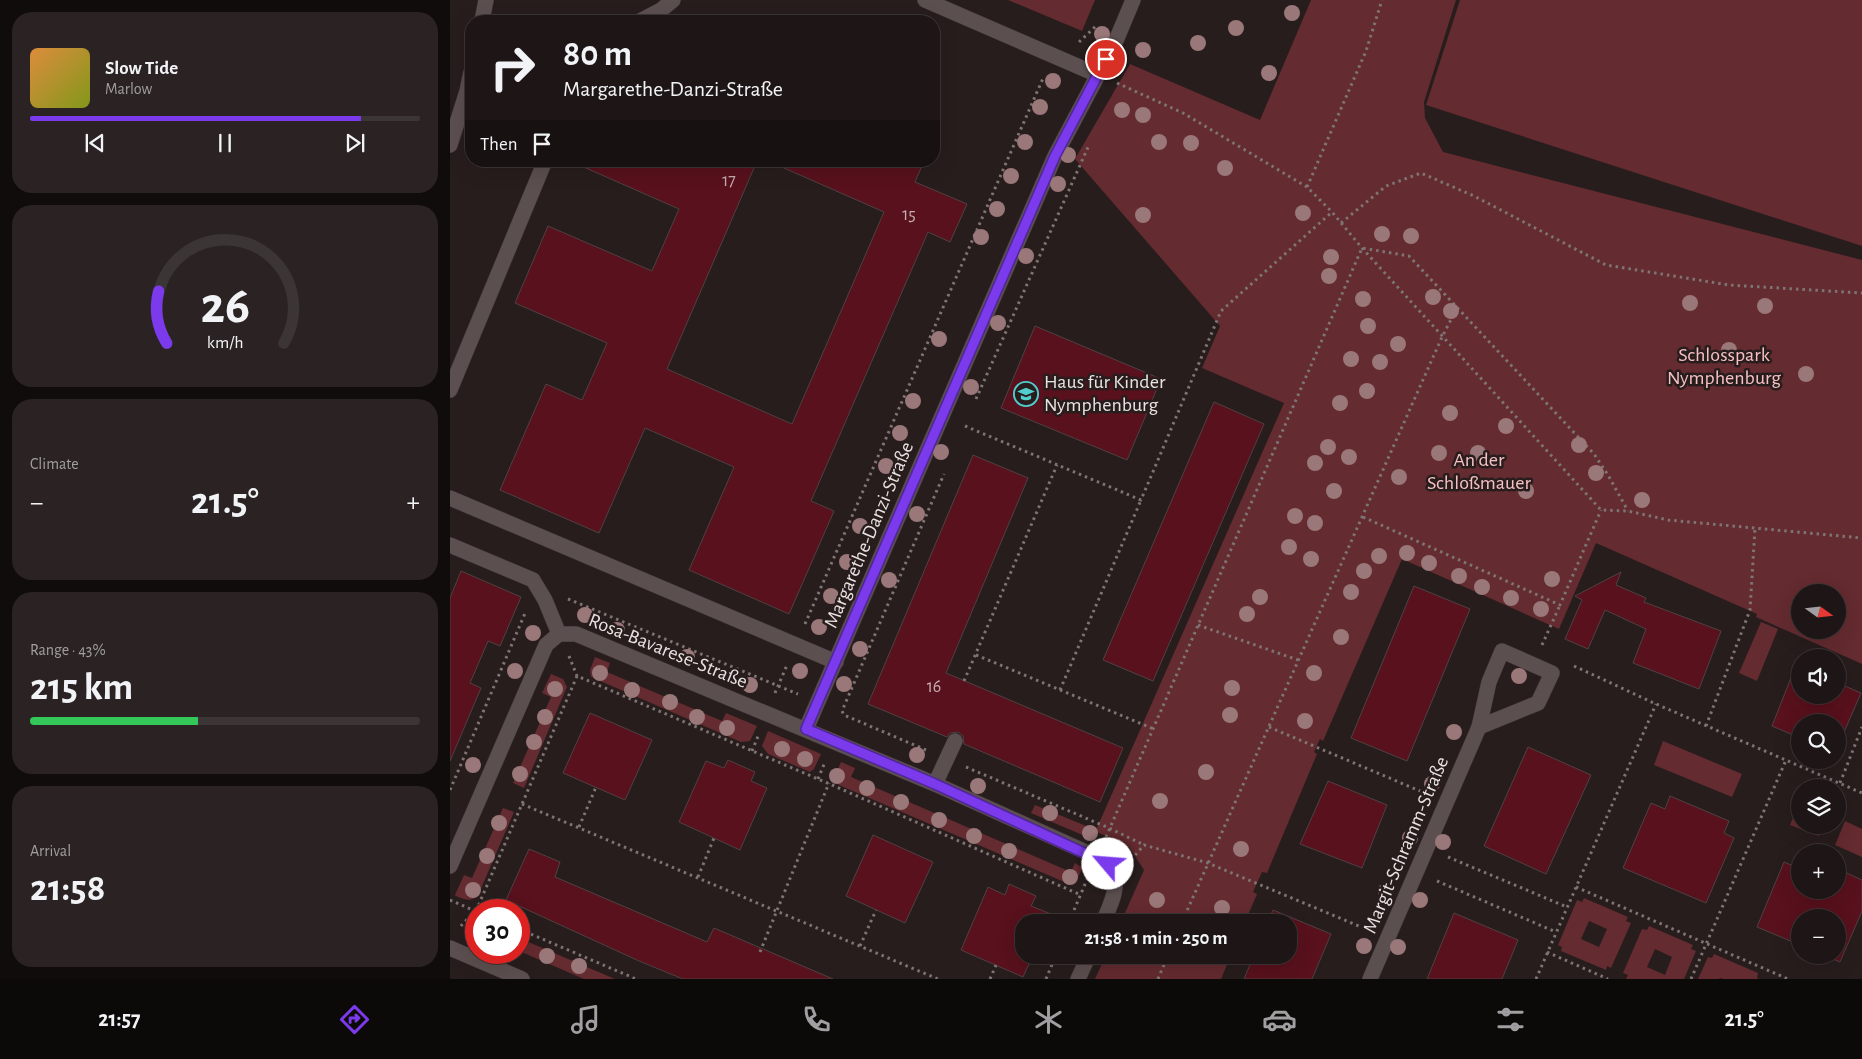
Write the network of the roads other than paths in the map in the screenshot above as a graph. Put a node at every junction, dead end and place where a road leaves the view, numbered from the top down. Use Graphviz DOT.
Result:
graph roads {
  1 [pos="486,0"];
  2 [pos="673,0"];
  3 [pos="925,0"];
  4 [pos="1134,0"];
  5 [pos="483,15"];
  6 [pos="651,15"];
  7 [pos="1098,75"];
  8 [pos="465,100"];
  9 [pos="450,145"];
  10 [pos="543,167"];
  11 [pos="450,390"];
  12 [pos="450,498"];
  13 [pos="450,545"];
  14 [pos="559,634"];
  15 [pos="836,662"];
  16 [pos="1479,727"];
  17 [pos="806,729"];
  18 [pos="955,741"];
  19 [pos="935,784"];
  20 [pos="450,866"];
  21 [pos="1106,914"];
  22 [pos="450,948"];
  23 [pos="1085,964"];
  24 [pos="522,979"];
  25 [pos="1078,979"];
  26 [pos="1370,979"];
  1 -- 5 [label="street"];
  2 -- 6 [label="street"];
  3 -- 7 [label="street"];
  4 -- 7 [label="street, Margarethe-Danzi-Straße"];
  7 -- 15 [label="street, Margarethe-Danzi-Straße"];
  8 -- 9 [label="street"];
  10 -- 11 [label="street"];
  12 -- 15 [label="street"];
  13 -- 14 [label="street"];
  14 -- 17 [label="street, Rosa-Bavarese-Straße"];
  14 -- 20 [label="street, Rosa-Bavarese-Straße"];
  15 -- 17 [label="street, Margarethe-Danzi-Straße"];
  16 -- 16 [label="street, Margit-Schramm-Straße"];
  16 -- 26 [label="street, Margit-Schramm-Straße"];
  17 -- 19 [label="street"];
  18 -- 19 [label="street"];
  19 -- 21 [label="street"];
  22 -- 24 [label="street"];
  23 -- 25 [label="street"];
}
